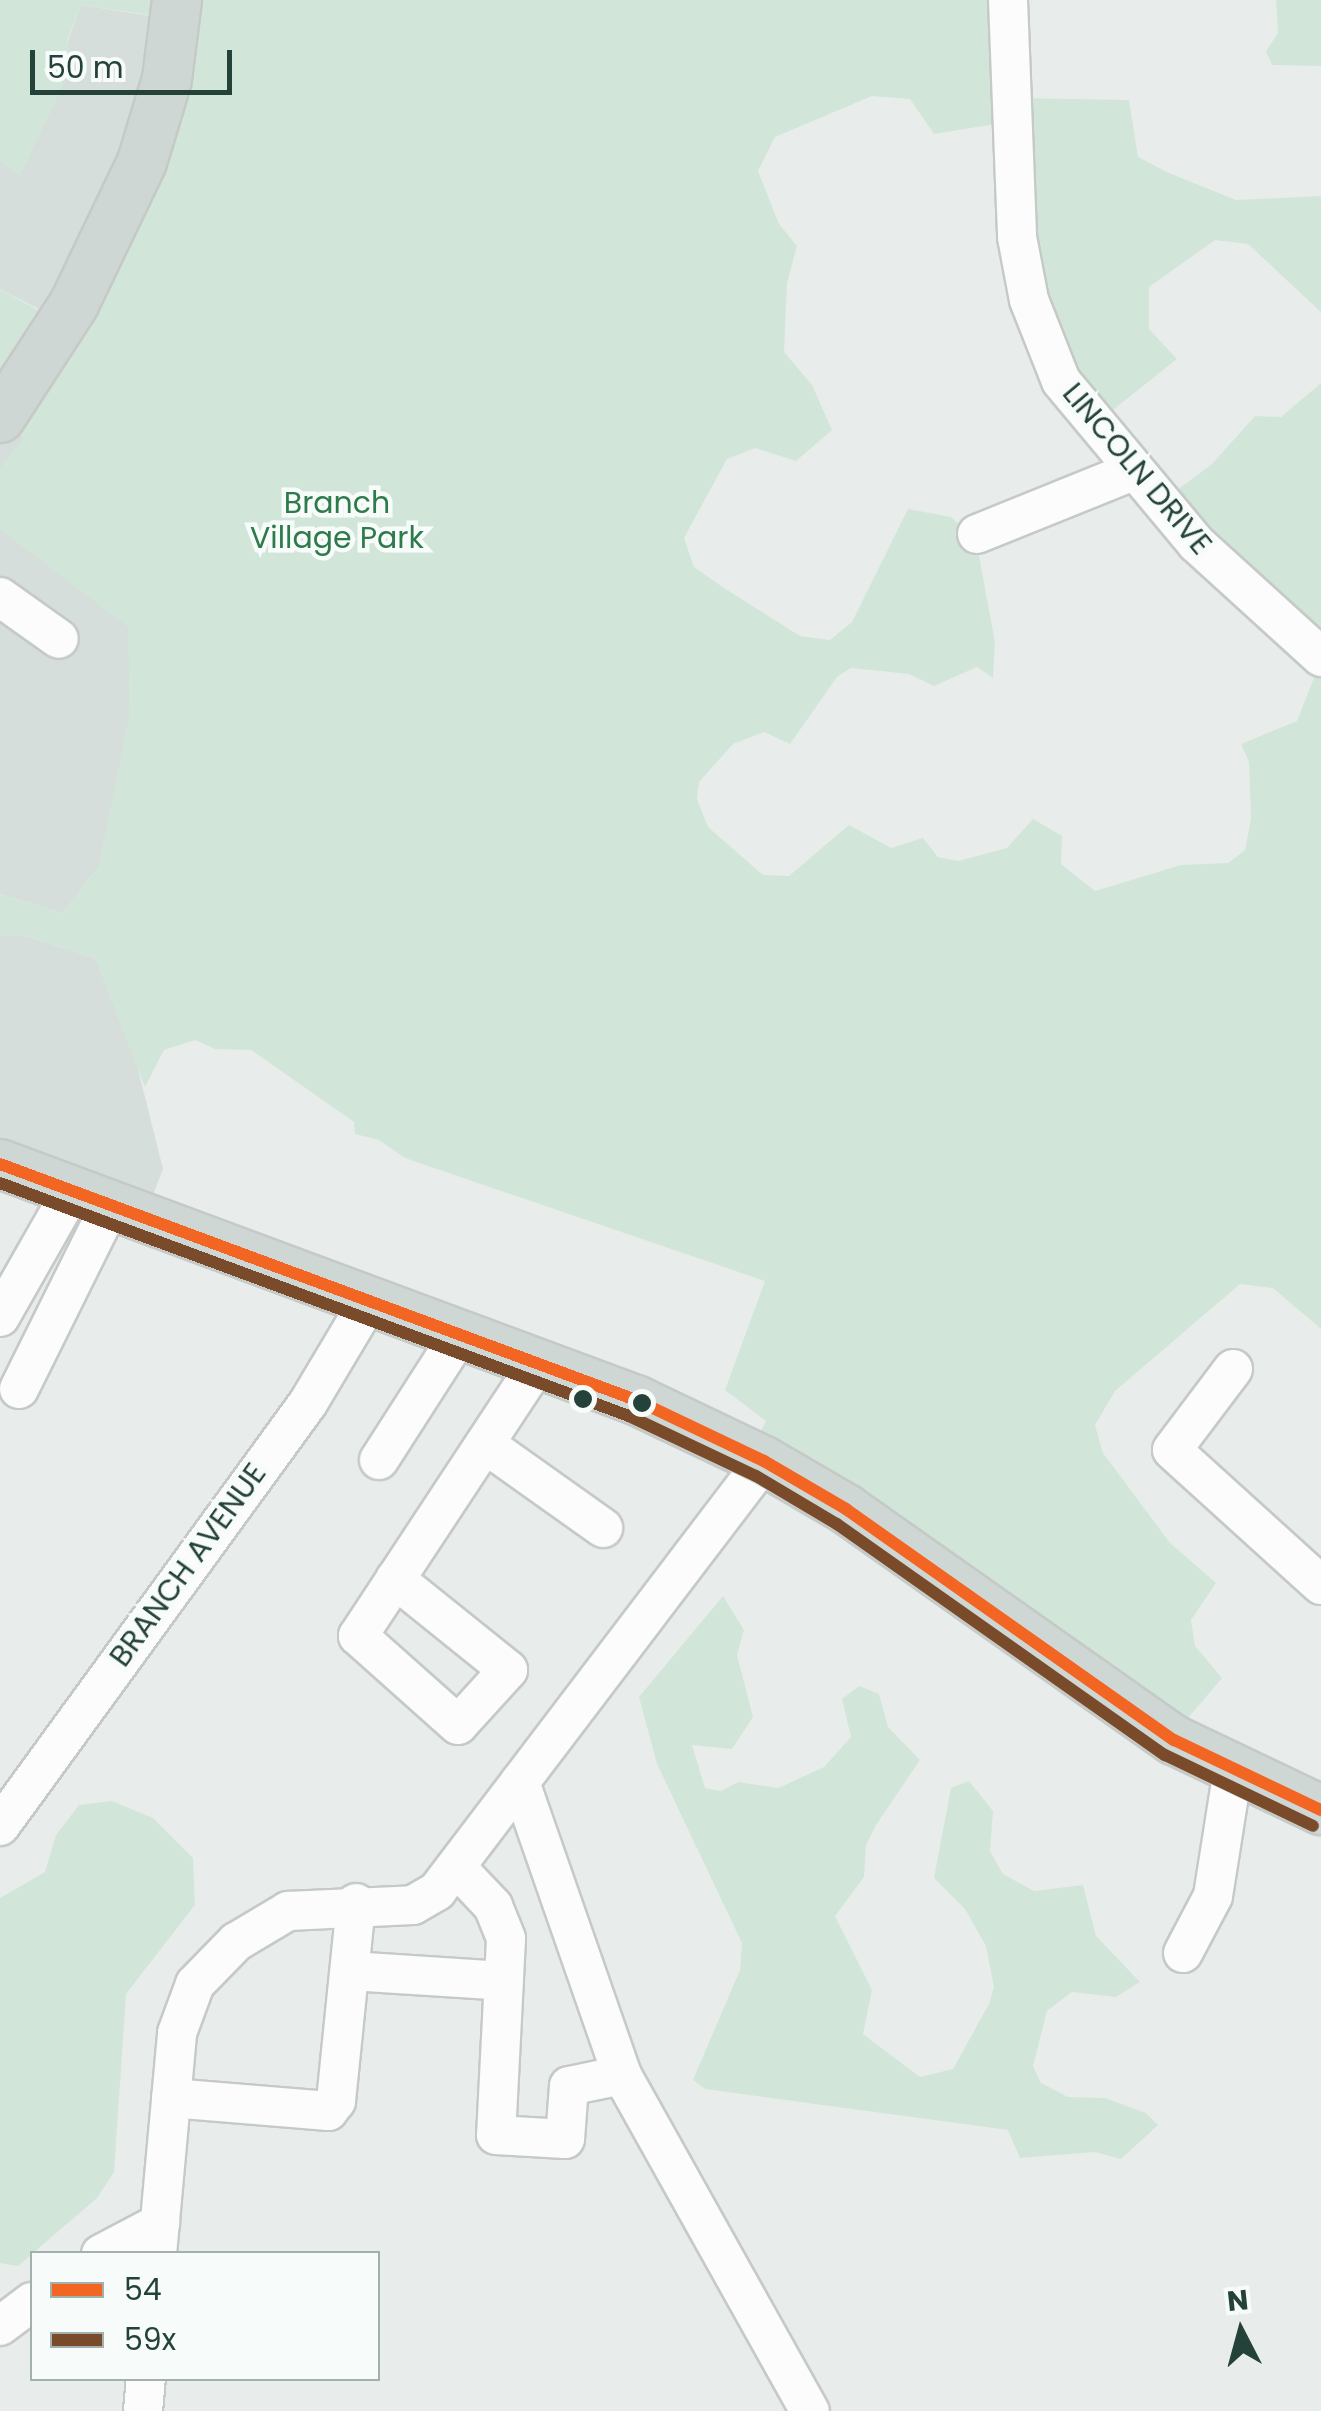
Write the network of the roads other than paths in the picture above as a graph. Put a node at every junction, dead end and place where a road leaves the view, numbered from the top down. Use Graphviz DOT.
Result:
graph roads {
  1 [pos="176,0"];
  2 [pos="1008,0"];
  3 [pos="0,418"];
  4 [pos="1132,471"];
  5 [pos="977,534"];
  6 [pos="0,597"];
  7 [pos="59,639"];
  8 [pos="1321,658"];
  9 [pos="0,1164"];
  10 [pos="91,1197"];
  11 [pos="370,1299"];
  12 [pos="0,1318"];
  13 [pos="460,1334"];
  14 [pos="538,1363"];
  15 [pos="1233,1369"];
  16 [pos="19,1389"];
  17 [pos="484,1444"];
  18 [pos="379,1460"];
  19 [pos="764,1461"];
  20 [pos="603,1528"];
  21 [pos="395,1580"];
  22 [pos="1321,1585"];
  23 [pos="1234,1770"];
  24 [pos="520,1782"];
  25 [pos="1321,1810"];
  26 [pos="0,1826"];
  27 [pos="456,1867"];
  28 [pos="356,1904"];
  29 [pos="1183,1953"];
  30 [pos="350,1971"];
  31 [pos="504,1981"];
  32 [pos="622,2075"];
  33 [pos="171,2098"];
  34 [pos="158,2238"];
  35 [pos="112,2251"];
  36 [pos="30,2304"];
  37 [pos="0,2326"];
  38 [pos="146,2381"];
  39 [pos="143,2411"];
  40 [pos="810,2411"];
  1 -- 3 [label="main road"];
  2 -- 4 [label="street, LINCOLN DRIVE"];
  4 -- 5 [label="street"];
  4 -- 8 [label="street, LINCOLN DRIVE"];
  6 -- 7 [label="street"];
  9 -- 10 [label="main road"];
  10 -- 11 [label="main road"];
  10 -- 12 [label="street"];
  10 -- 16 [label="street"];
  11 -- 13 [label="main road"];
  11 -- 26 [label="street, BRANCH AVENUE"];
  13 -- 14 [label="main road"];
  13 -- 18 [label="street"];
  14 -- 17 [label="street"];
  14 -- 19 [label="main road"];
  15 -- 22 [label="street"];
  17 -- 20 [label="street"];
  17 -- 21 [label="street"];
  19 -- 23 [label="main road"];
  19 -- 24 [label="street"];
  23 -- 25 [label="main road"];
  23 -- 29 [label="street"];
  24 -- 27 [label="street"];
  24 -- 32 [label="street"];
  27 -- 28 [label="street"];
  27 -- 31 [label="street"];
  28 -- 30 [label="street"];
  28 -- 33 [label="street"];
  30 -- 31 [label="street"];
  30 -- 33 [label="street"];
  31 -- 32 [label="street"];
  32 -- 40 [label="street"];
  33 -- 34 [label="street"];
  34 -- 35 [label="street"];
  36 -- 37 [label="street"];
  38 -- 39 [label="street"];
}
